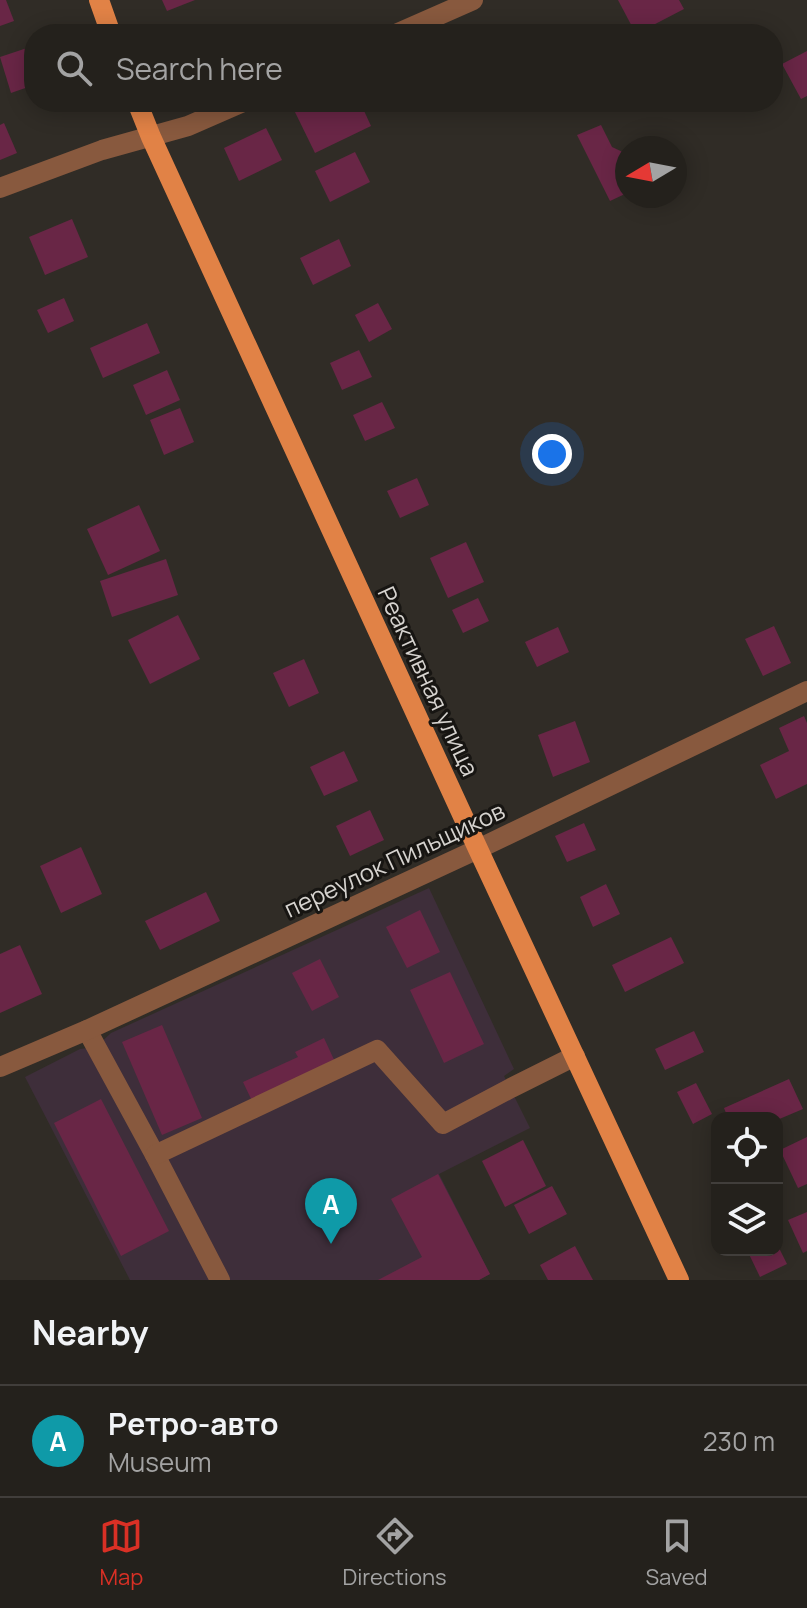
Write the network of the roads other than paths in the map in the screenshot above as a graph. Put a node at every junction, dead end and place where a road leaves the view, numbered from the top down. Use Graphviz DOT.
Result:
graph roads {
  1 [pos="99,0"];
  2 [pos="473,0"];
  3 [pos="107,24"];
  4 [pos="419,24"];
  5 [pos="141,112"];
  6 [pos="220,112"];
  7 [pos="151,137"];
  8 [pos="0,188"];
  9 [pos="807,691"];
  10 [pos="478,849"];
  11 [pos="87,1030"];
  12 [pos="575,1056"];
  13 [pos="0,1067"];
  14 [pos="155,1155"];
  15 [pos="220,1280"];
  16 [pos="679,1280"];
  1 -- 3 [label="main road"];
  2 -- 4 [label="street"];
  5 -- 7 [label="main road, Реактивная улица"];
  6 -- 7 [label="street"];
  7 -- 8 [label="street"];
  7 -- 10 [label="main road, Реактивная улица"];
  9 -- 10 [label="street, переулок Пильщиков"];
  10 -- 11 [label="street, переулок Пильщиков"];
  10 -- 12 [label="main road, Реактивная улица"];
  11 -- 13 [label="street, переулок Пильщиков"];
  11 -- 14 [label="street"];
  12 -- 14 [label="street"];
  12 -- 16 [label="main road, Реактивная улица"];
  14 -- 15 [label="street"];
}
